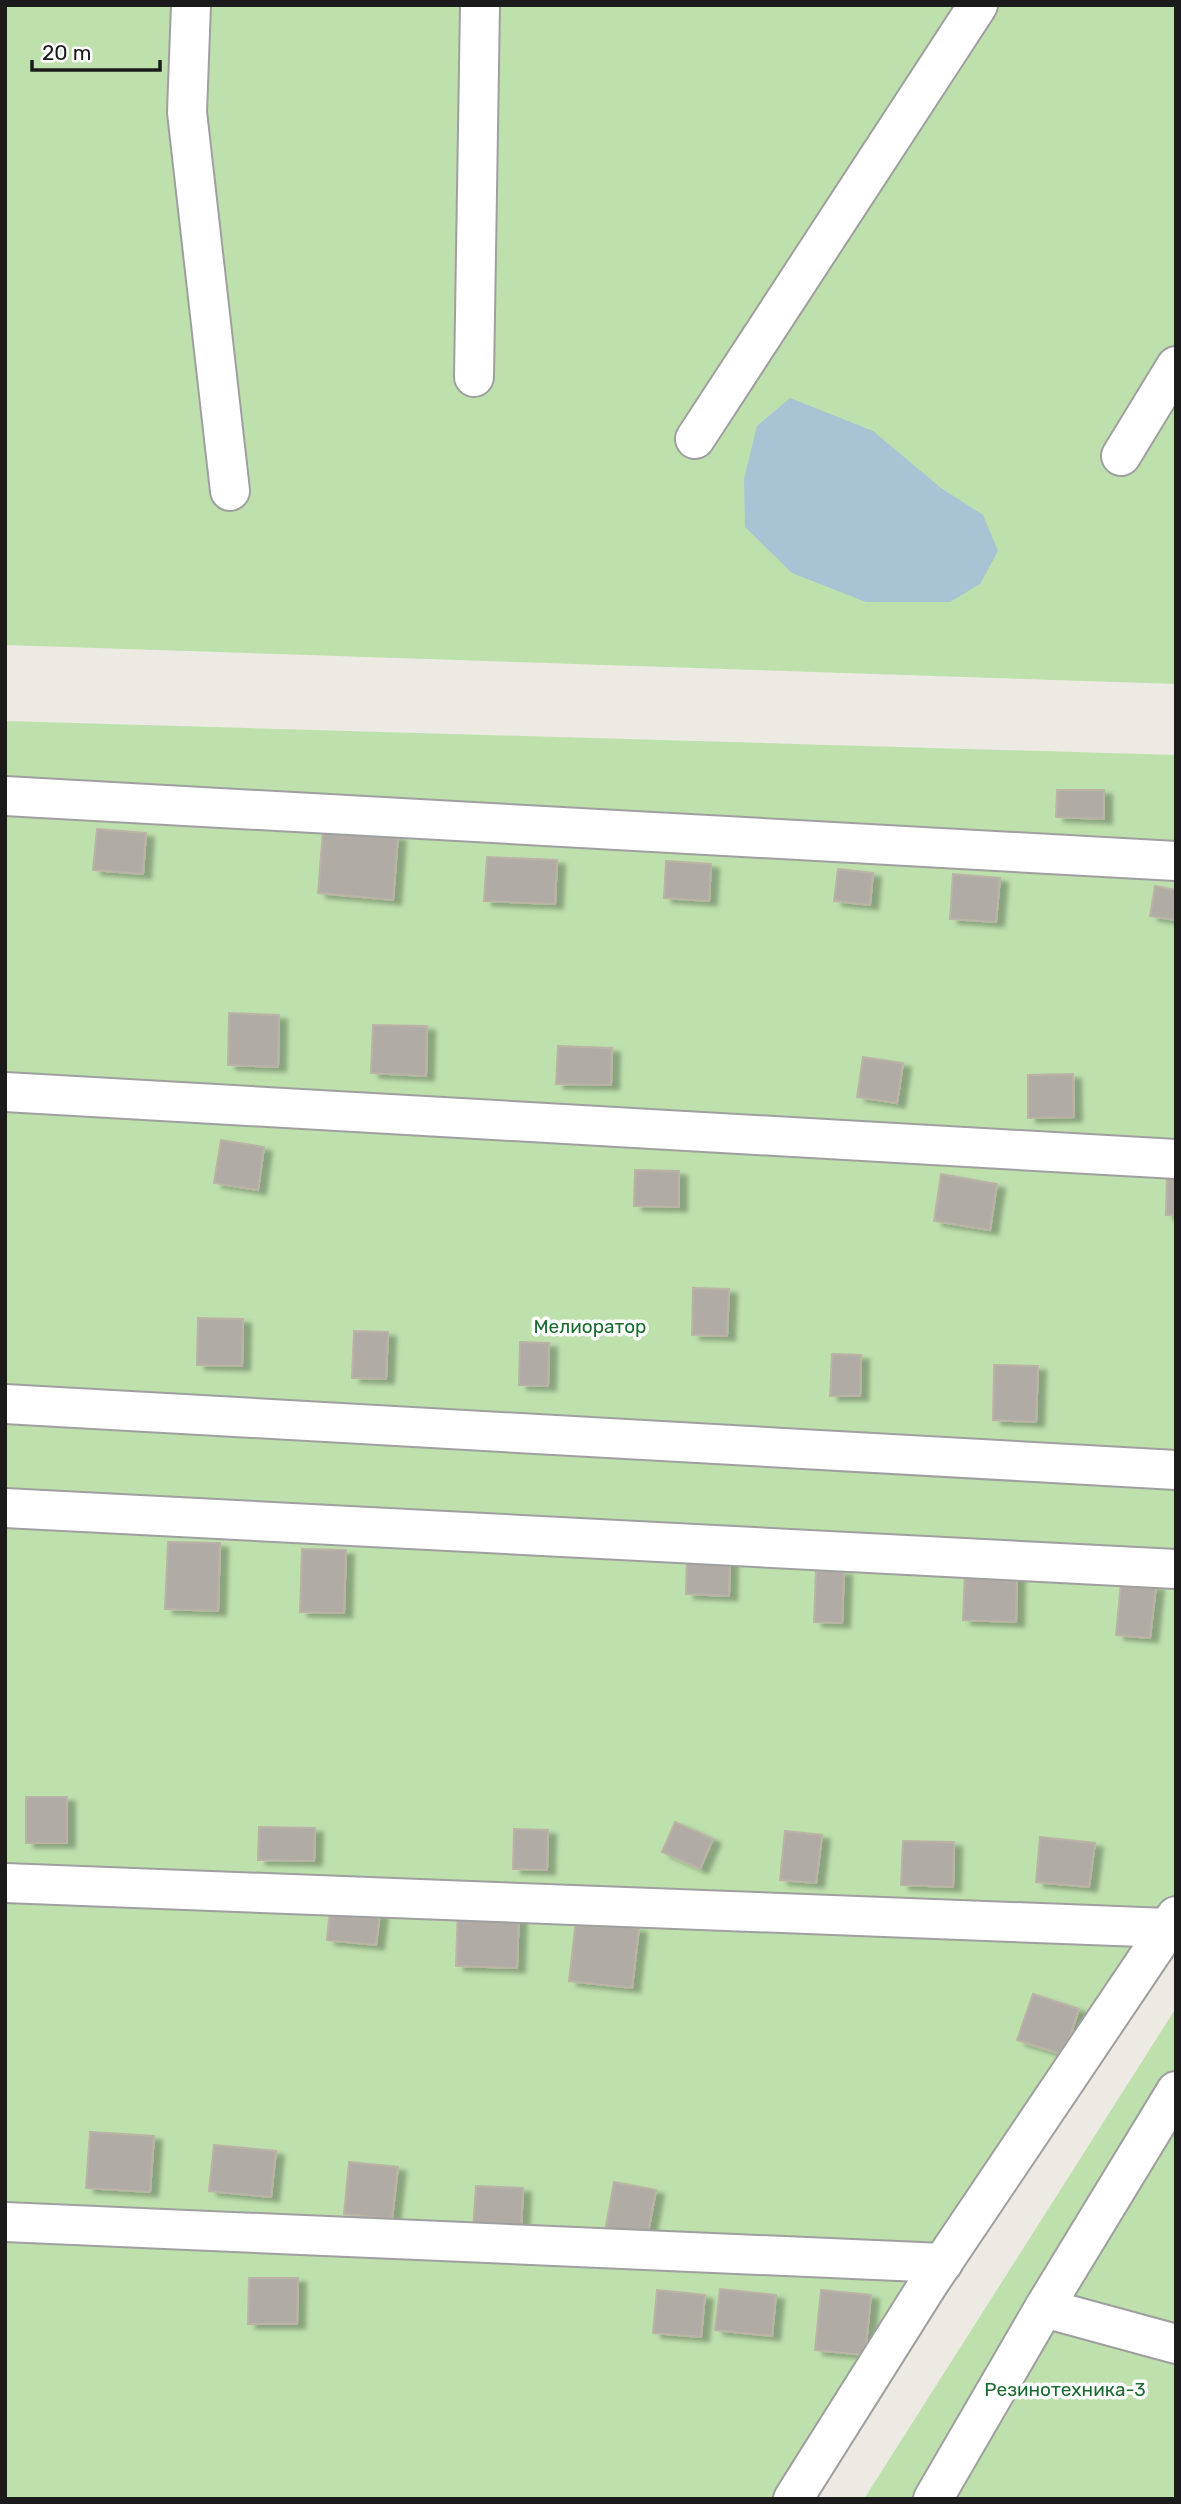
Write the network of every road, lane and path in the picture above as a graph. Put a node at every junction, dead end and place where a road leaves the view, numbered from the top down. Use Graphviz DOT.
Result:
graph roads {
  1 [pos="191,5"];
  2 [pos="480,5"];
  3 [pos="978,5"];
  4 [pos="1176,366"];
  5 [pos="474,377"];
  6 [pos="695,439"];
  7 [pos="1121,456"];
  8 [pos="230,491"];
  9 [pos="5,796"];
  10 [pos="1176,861"];
  11 [pos="5,1092"];
  12 [pos="1176,1159"];
  13 [pos="5,1404"];
  14 [pos="1176,1470"];
  15 [pos="5,1508"];
  16 [pos="1176,1569"];
  17 [pos="5,1883"];
  18 [pos="1172,1922"];
  19 [pos="1176,2091"];
  20 [pos="5,2222"];
  21 [pos="943,2263"];
  22 [pos="1044,2308"];
  23 [pos="1176,2344"];
  24 [pos="793,2499"];
  25 [pos="933,2499"];
  1 -- 8 [label="lane"];
  2 -- 5 [label="lane"];
  3 -- 6 [label="lane"];
  4 -- 7 [label="lane"];
  9 -- 10 [label="lane"];
  11 -- 12 [label="lane"];
  13 -- 14 [label="lane"];
  15 -- 16 [label="lane"];
  17 -- 18 [label="lane"];
  18 -- 21 [label="lane"];
  19 -- 22 [label="lane"];
  20 -- 21 [label="lane"];
  21 -- 24 [label="lane"];
  22 -- 23 [label="lane"];
  22 -- 25 [label="lane"];
}
